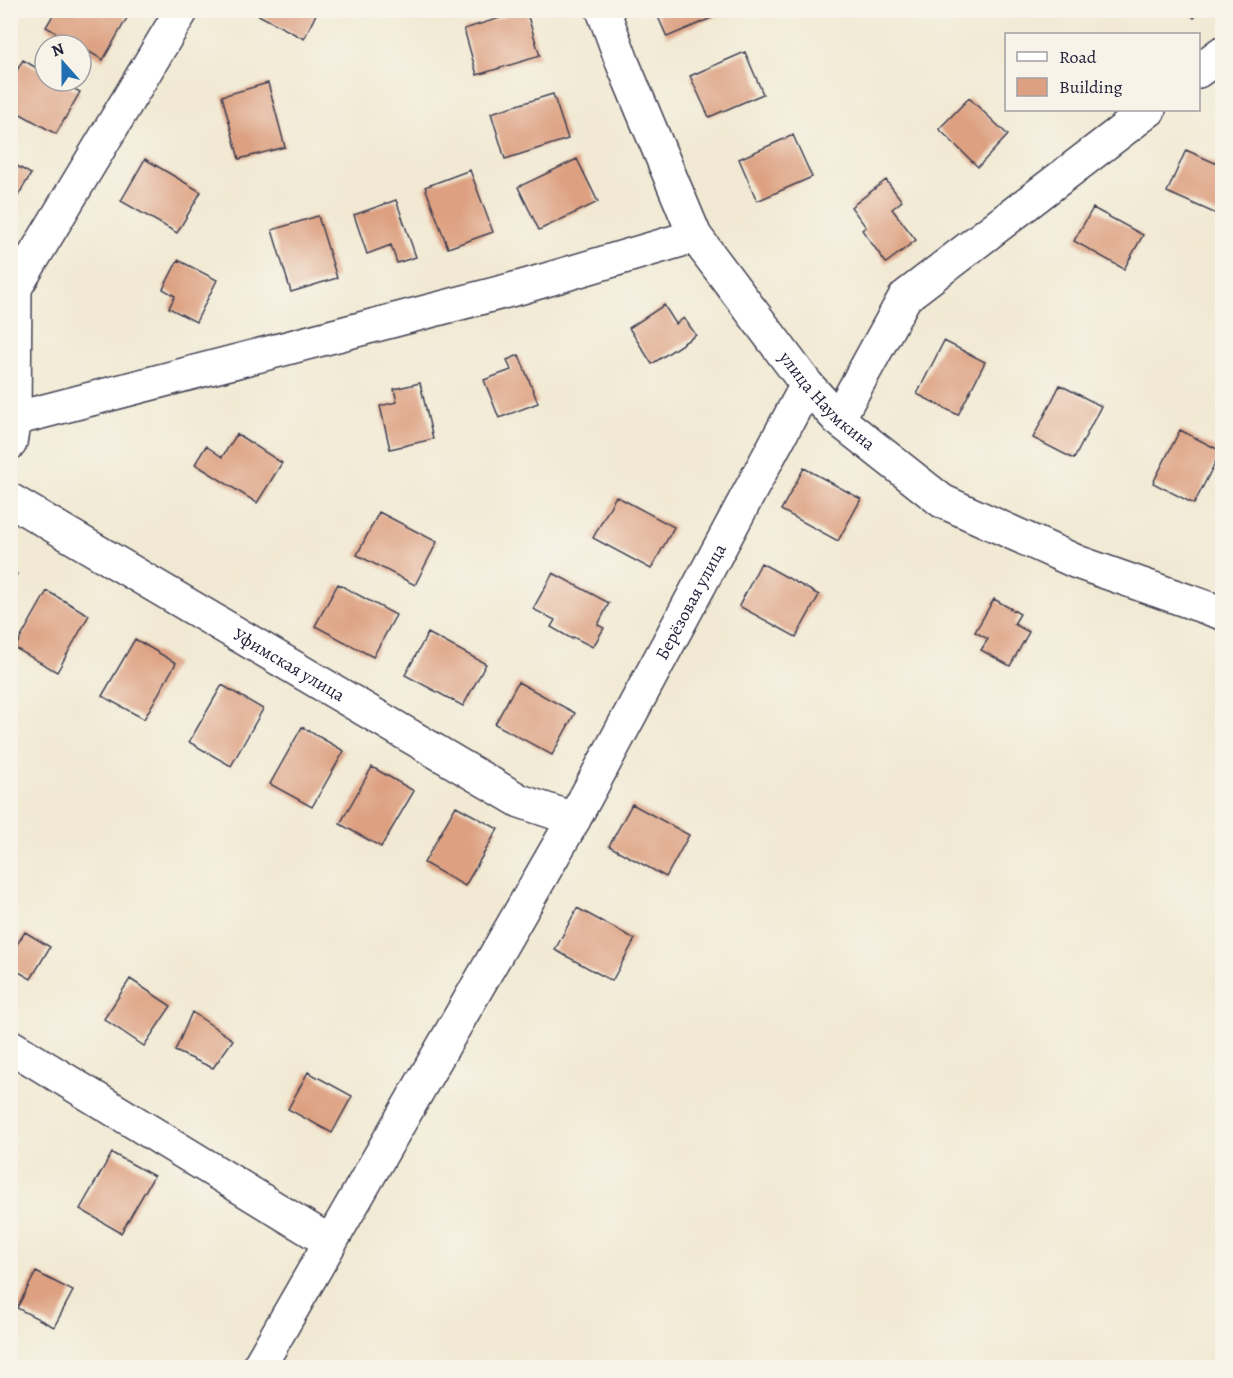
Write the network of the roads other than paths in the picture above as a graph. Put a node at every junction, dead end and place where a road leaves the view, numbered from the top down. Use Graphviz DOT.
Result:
graph roads {
  1 [pos="182,10"];
  2 [pos="603,10"];
  3 [pos="1222,53"];
  4 [pos="1200,70"];
  5 [pos="1148,111"];
  6 [pos="695,236"];
  7 [pos="13,286"];
  8 [pos="807,385"];
  9 [pos="838,419"];
  10 [pos="12,431"];
  11 [pos="10,500"];
  12 [pos="1222,613"];
  13 [pos="574,819"];
  14 [pos="10,1046"];
  15 [pos="330,1242"];
  16 [pos="258,1368"];
  1 -- 7 [label="street"];
  2 -- 6 [label="street, улица Наумкина"];
  3 -- 4 [label="street"];
  5 -- 9 [label="street"];
  6 -- 8 [label="street, улица Наумкина"];
  6 -- 10 [label="street"];
  7 -- 10 [label="street"];
  8 -- 9 [label="street, улица Наумкина"];
  8 -- 13 [label="street, Берёзовая улица"];
  9 -- 12 [label="street, улица Наумкина"];
  11 -- 13 [label="street, Уфимская улица"];
  13 -- 15 [label="street, Берёзовая улица"];
  14 -- 15 [label="street"];
  15 -- 16 [label="street, Берёзовая улица"];
}
